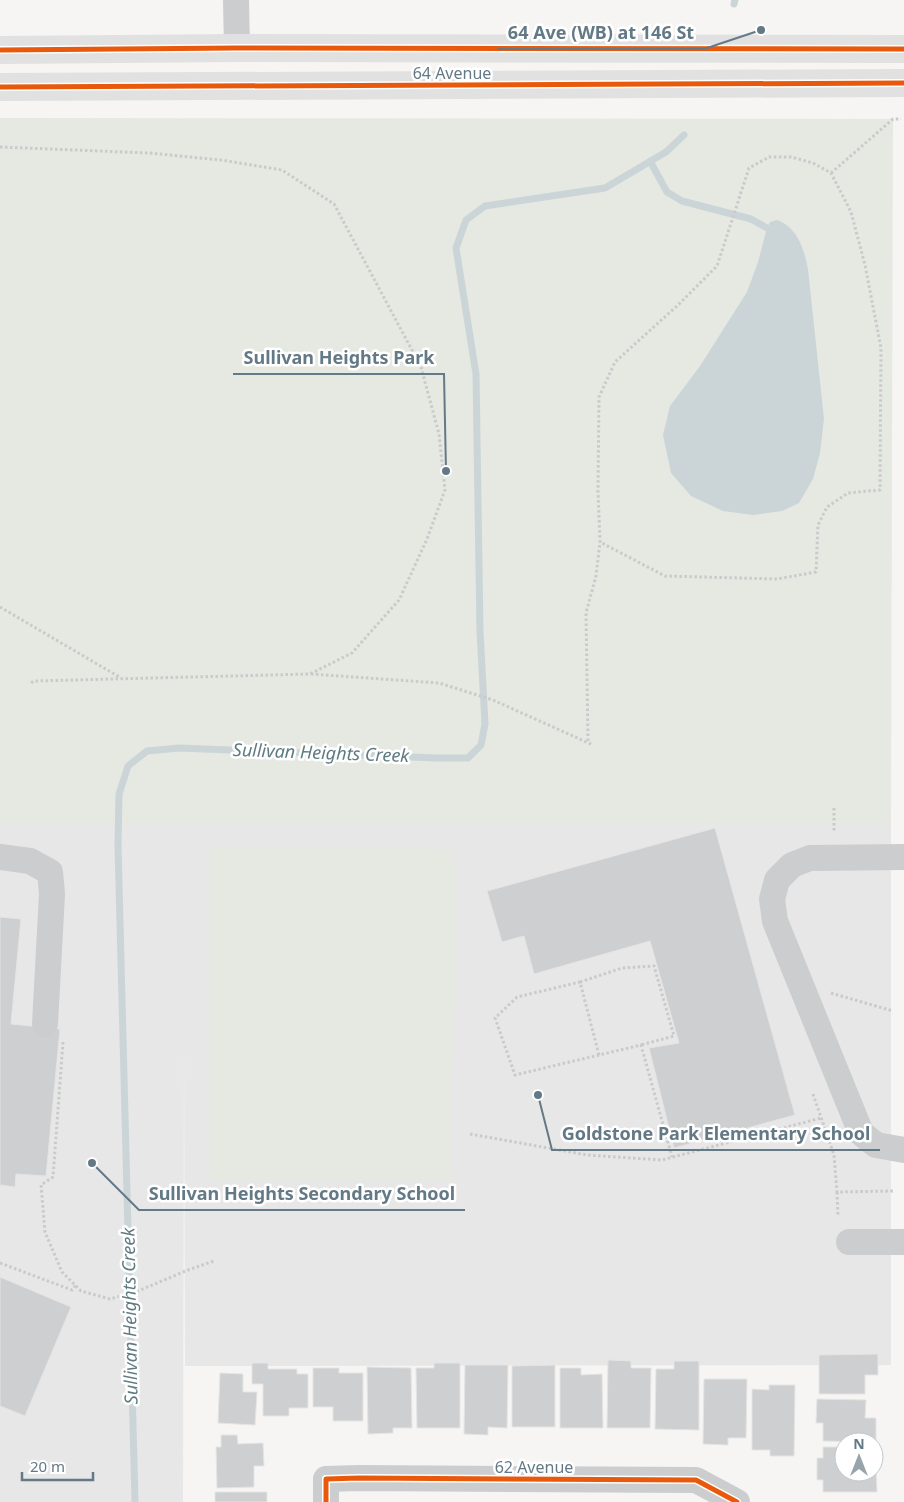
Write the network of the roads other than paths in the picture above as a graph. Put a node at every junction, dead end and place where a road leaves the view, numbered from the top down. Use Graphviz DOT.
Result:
graph roads {
  1 [pos="236,0"];
  2 [pos="237,48"];
  3 [pos="904,49"];
  4 [pos="0,50"];
  5 [pos="904,83"];
  6 [pos="0,87"];
  7 [pos="42,87"];
  8 [pos="0,856"];
  9 [pos="904,857"];
  10 [pos="54,1030"];
  11 [pos="904,1150"];
  12 [pos="849,1242"];
  13 [pos="904,1242"];
  14 [pos="326,1491"];
  15 [pos="631,1491"];
  16 [pos="737,1502"];
  1 -- 2 [label="street"];
  2 -- 3 [label="main road, 64 Avenue"];
  2 -- 4 [label="main road, 64 Avenue"];
  2 -- 7 [label="main road"];
  5 -- 7 [label="main road, 64 Avenue"];
  6 -- 7 [label="main road, 64 Avenue"];
  8 -- 10 [label="street"];
  9 -- 11 [label="street"];
  12 -- 13 [label="street"];
  14 -- 15 [label="street, 62 Avenue"];
  15 -- 16 [label="street, 62 Avenue"];
}
